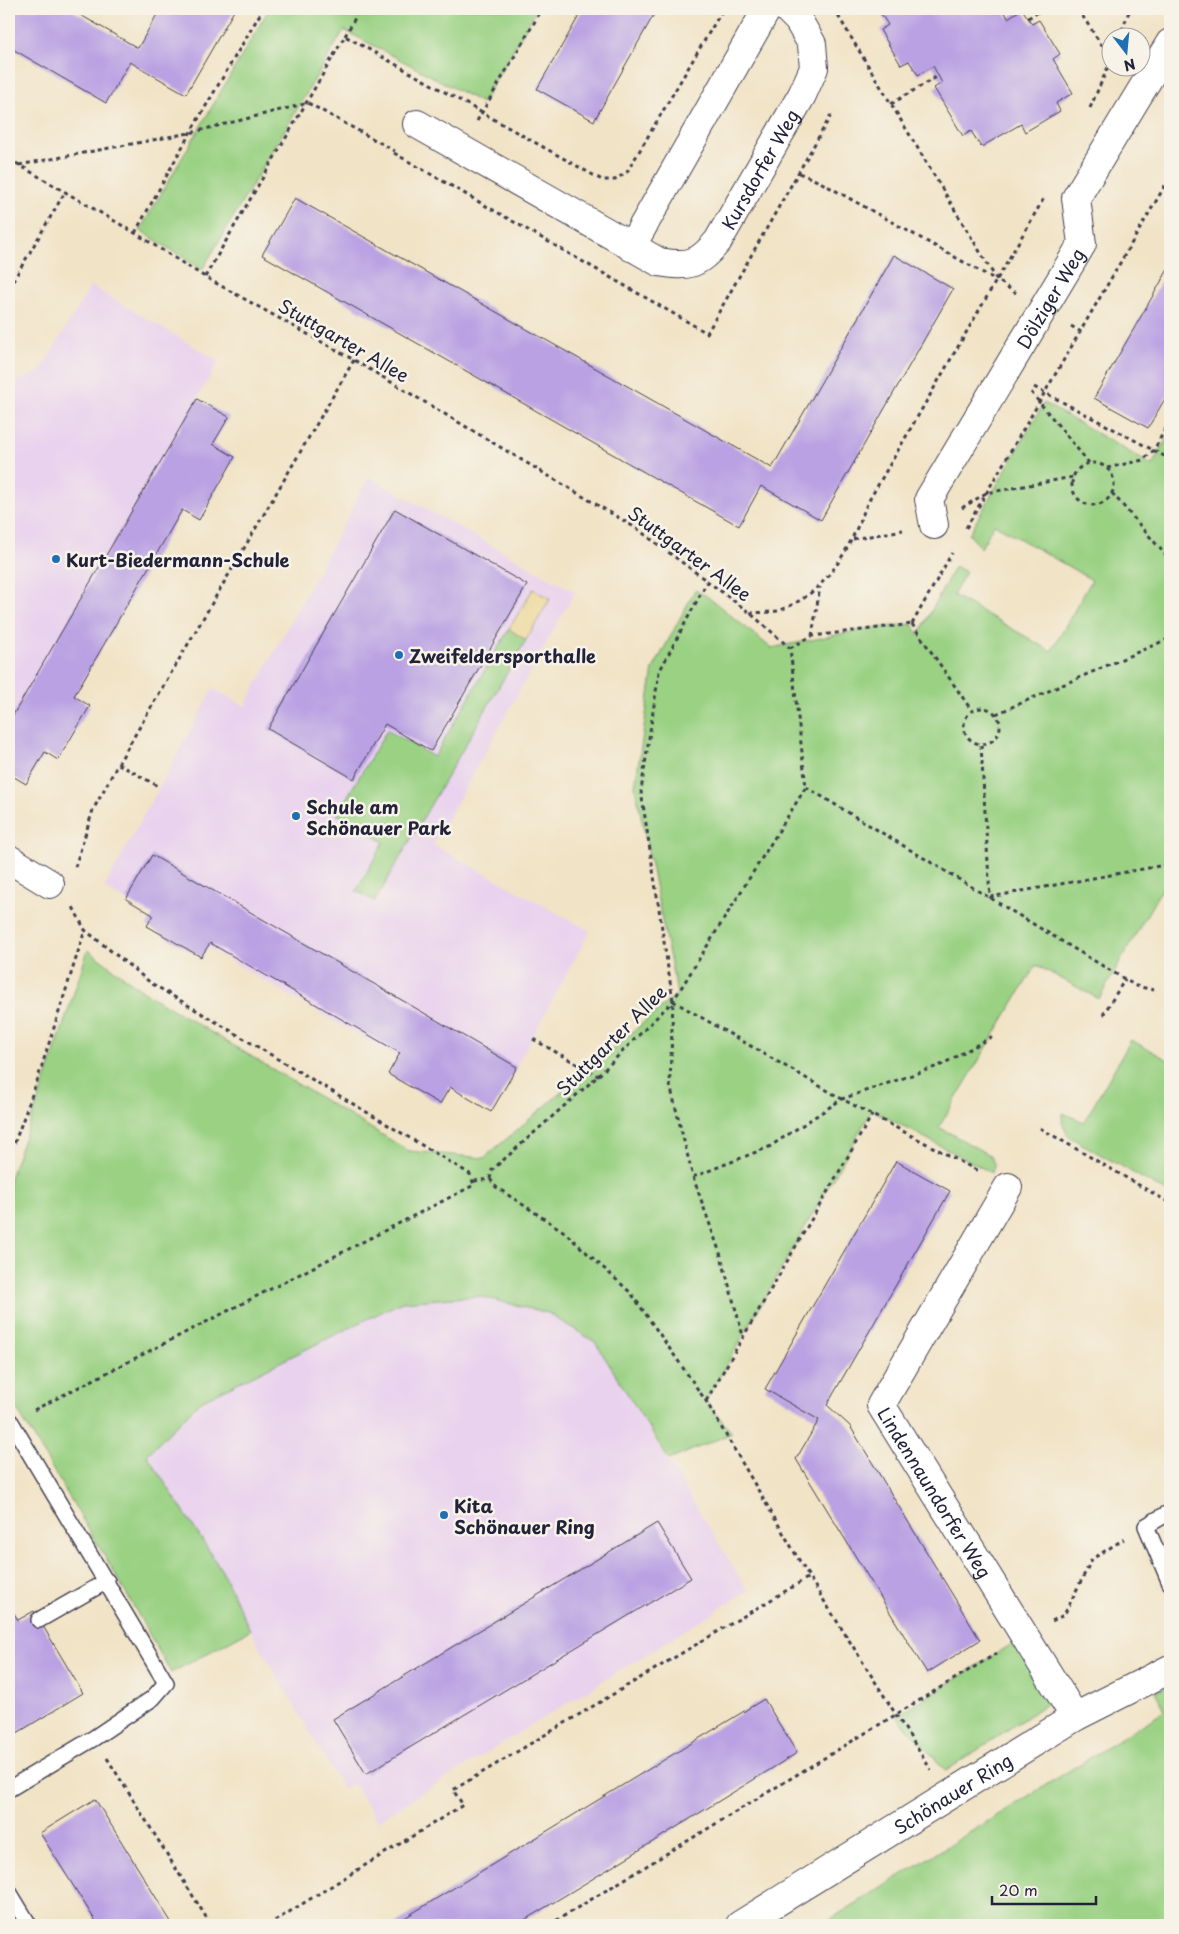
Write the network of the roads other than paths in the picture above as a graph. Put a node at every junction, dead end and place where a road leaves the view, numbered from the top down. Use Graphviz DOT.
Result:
graph roads {
  1 [pos="767,9"];
  2 [pos="787,9"];
  3 [pos="1170,43"];
  4 [pos="417,124"];
  5 [pos="631,246"];
  6 [pos="934,525"];
  7 [pos="9,859"];
  8 [pos="61,880"];
  9 [pos="1008,1187"];
  10 [pos="11,1422"];
  11 [pos="1170,1512"];
  12 [pos="107,1581"];
  13 [pos="1170,1583"];
  14 [pos="39,1620"];
  15 [pos="1170,1669"];
  16 [pos="1075,1717"];
  17 [pos="9,1789"];
  18 [pos="9,1892"];
  19 [pos="29,1925"];
  20 [pos="740,1925"];
  1 -- 5 [label="street"];
  2 -- 5 [label="street, Kursdorfer Weg"];
  3 -- 6 [label="street, Dölziger Weg"];
  4 -- 5 [label="street, Kursdorfer Weg"];
  7 -- 8 [label="street"];
  9 -- 16 [label="street, Lindennaundorfer Weg"];
  10 -- 12 [label="lane"];
  11 -- 13 [label="lane"];
  12 -- 14 [label="lane"];
  12 -- 17 [label="lane"];
  15 -- 16 [label="street, Schönauer Ring"];
  16 -- 20 [label="street, Schönauer Ring"];
  18 -- 19 [label="lane"];
}
